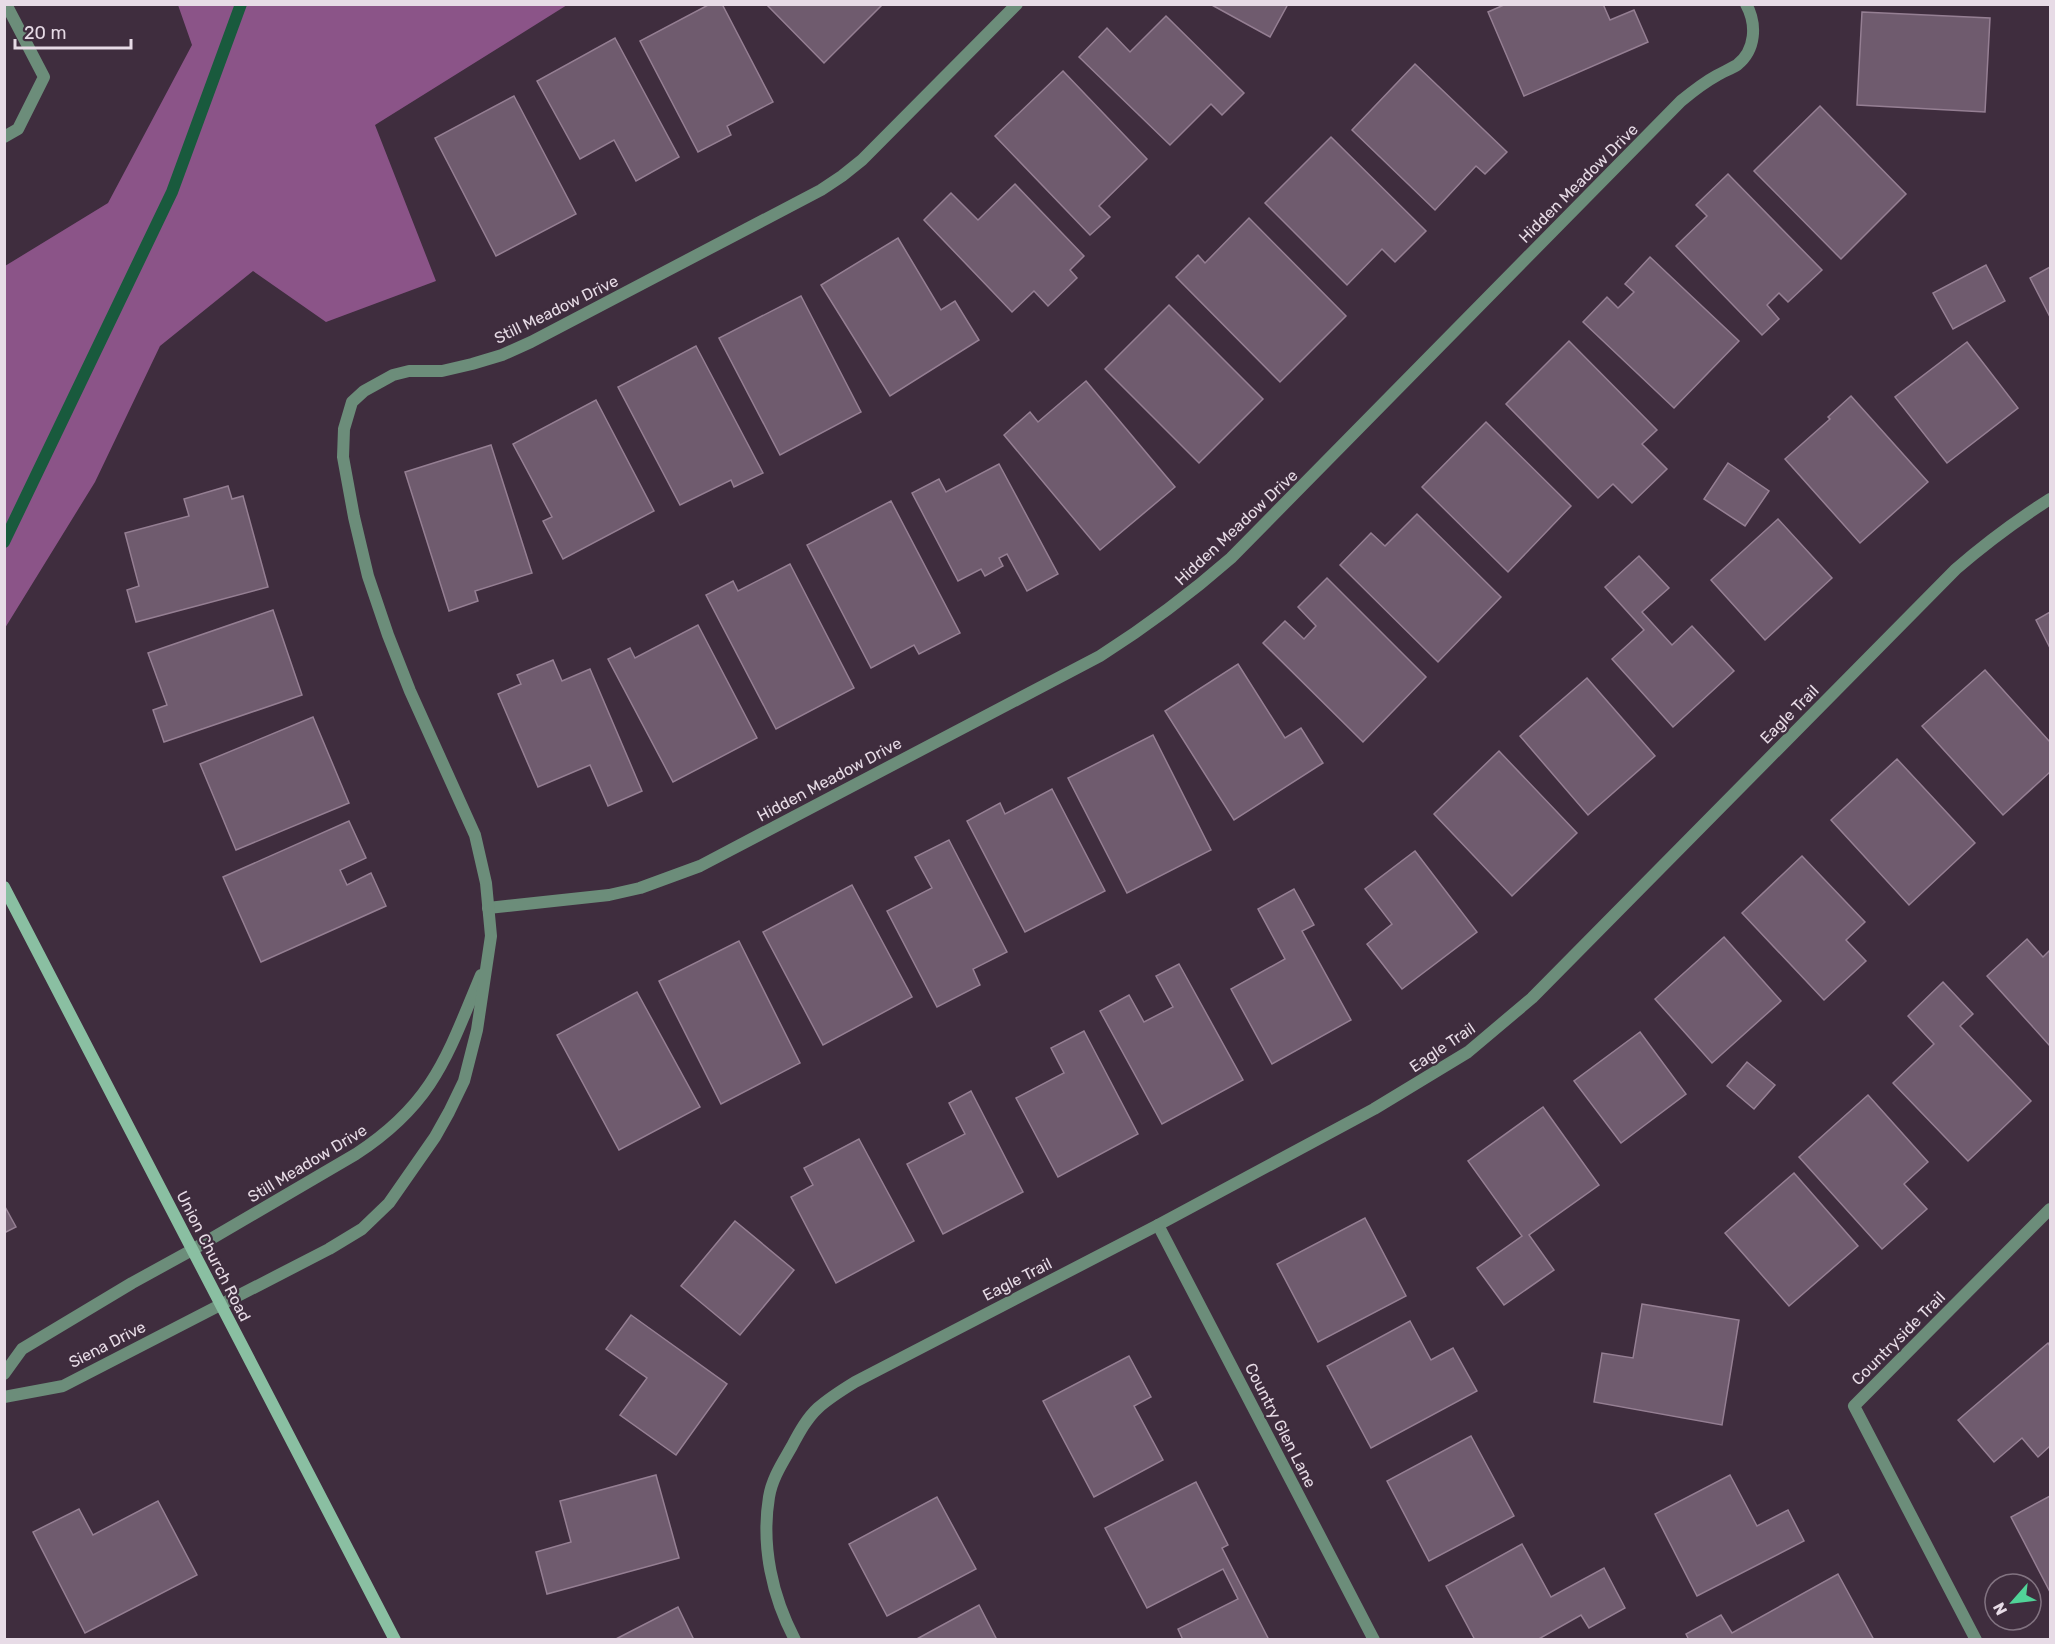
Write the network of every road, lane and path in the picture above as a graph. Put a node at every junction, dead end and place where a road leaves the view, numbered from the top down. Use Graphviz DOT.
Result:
graph roads {
  1 [pos="6,4"];
  2 [pos="1017,4"];
  3 [pos="1746,4"];
  4 [pos="4,137"];
  5 [pos="2050,499"];
  6 [pos="4,887"];
  7 [pos="488,908"];
  8 [pos="489,958"];
  9 [pos="2050,1209"];
  10 [pos="1158,1225"];
  11 [pos="192,1250"];
  12 [pos="220,1305"];
  13 [pos="4,1374"];
  14 [pos="4,1396"];
  15 [pos="394,1640"];
  16 [pos="795,1640"];
  17 [pos="1374,1640"];
  18 [pos="1976,1640"];
  1 -- 4 [label="street"];
  2 -- 7 [label="street, Still Meadow Drive"];
  3 -- 7 [label="street, Hidden Meadow Drive"];
  5 -- 10 [label="street, Eagle Trail"];
  6 -- 11 [label="street, Union Church Road"];
  7 -- 8 [label="street, Still Meadow Drive"];
  8 -- 11 [label="street, Still Meadow Drive"];
  8 -- 12 [label="street, Still Meadow Drive"];
  9 -- 18 [label="street, Countryside Trail"];
  10 -- 16 [label="street, Eagle Trail"];
  10 -- 17 [label="street, Country Glen Lane"];
  11 -- 12 [label="street, Union Church Road"];
  11 -- 13 [label="street"];
  12 -- 14 [label="street, Siena Drive"];
  12 -- 15 [label="street, Union Church Road"];
}
